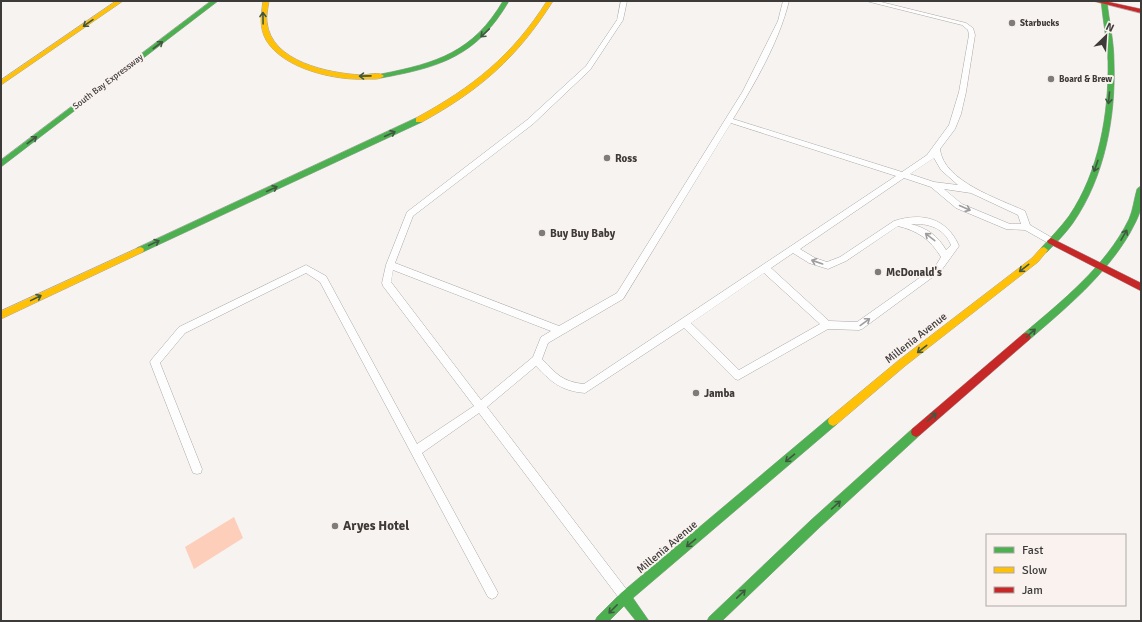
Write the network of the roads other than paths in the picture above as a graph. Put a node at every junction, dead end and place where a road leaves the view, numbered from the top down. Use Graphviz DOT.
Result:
graph roads {
  1 [pos="120,1"];
  2 [pos="215,1"];
  3 [pos="266,1"];
  4 [pos="506,1"];
  5 [pos="550,1"];
  6 [pos="624,1"];
  7 [pos="786,1"];
  8 [pos="869,1"];
  9 [pos="1102,2"];
  10 [pos="1141,11"];
  11 [pos="1,83"];
  12 [pos="729,120"];
  13 [pos="936,147"];
  14 [pos="1,164"];
  15 [pos="904,174"];
  16 [pos="934,185"];
  17 [pos="974,190"];
  18 [pos="1141,190"];
  19 [pos="897,223"];
  20 [pos="1026,227"];
  21 [pos="1052,241"];
  22 [pos="793,249"];
  23 [pos="946,257"];
  24 [pos="390,265"];
  25 [pos="1102,267"];
  26 [pos="766,269"];
  27 [pos="1141,287"];
  28 [pos="1,315"];
  29 [pos="684,322"];
  30 [pos="827,325"];
  31 [pos="561,330"];
  32 [pos="538,360"];
  33 [pos="480,407"];
  34 [pos="416,451"];
  35 [pos="197,469"];
  36 [pos="492,594"];
  37 [pos="625,597"];
  38 [pos="601,621"];
  39 [pos="643,621"];
  40 [pos="713,621"];
  1 -- 11 [label="main road, one-way"];
  14 -- 2 [label="main road, South Bay Expressway, one-way"];
  4 -- 3 [label="main road, one-way"];
  28 -- 5 [label="main road, one-way"];
  6 -- 24 [label="lane"];
  7 -- 12 [label="lane"];
  8 -- 13 [label="lane"];
  9 -- 10 [label="main road"];
  9 -- 21 [label="main road, Millenia Avenue, one-way"];
  12 -- 15 [label="lane"];
  12 -- 31 [label="lane"];
  13 -- 15 [label="lane"];
  13 -- 17 [label="lane"];
  15 -- 16 [label="lane"];
  15 -- 22 [label="lane"];
  16 -- 17 [label="lane"];
  16 -- 20 [label="lane, one-way"];
  17 -- 20 [label="lane"];
  25 -- 18 [label="main road, one-way"];
  19 -- 22 [label="lane, one-way"];
  23 -- 19 [label="lane, one-way"];
  19 -- 23 [label="lane"];
  20 -- 21 [label="lane"];
  21 -- 25 [label="main road"];
  21 -- 37 [label="main road, Millenia Avenue, one-way"];
  22 -- 26 [label="lane"];
  30 -- 23 [label="lane, one-way"];
  24 -- 31 [label="lane"];
  24 -- 33 [label="lane"];
  25 -- 27 [label="main road"];
  40 -- 25 [label="main road, one-way"];
  26 -- 29 [label="lane"];
  26 -- 30 [label="lane"];
  29 -- 30 [label="lane"];
  29 -- 32 [label="lane"];
  31 -- 32 [label="lane"];
  32 -- 33 [label="lane"];
  33 -- 34 [label="lane"];
  33 -- 37 [label="lane"];
  34 -- 35 [label="lane"];
  34 -- 36 [label="lane"];
  37 -- 38 [label="main road, Millenia Avenue, one-way"];
  37 -- 39 [label="main road"];
}
